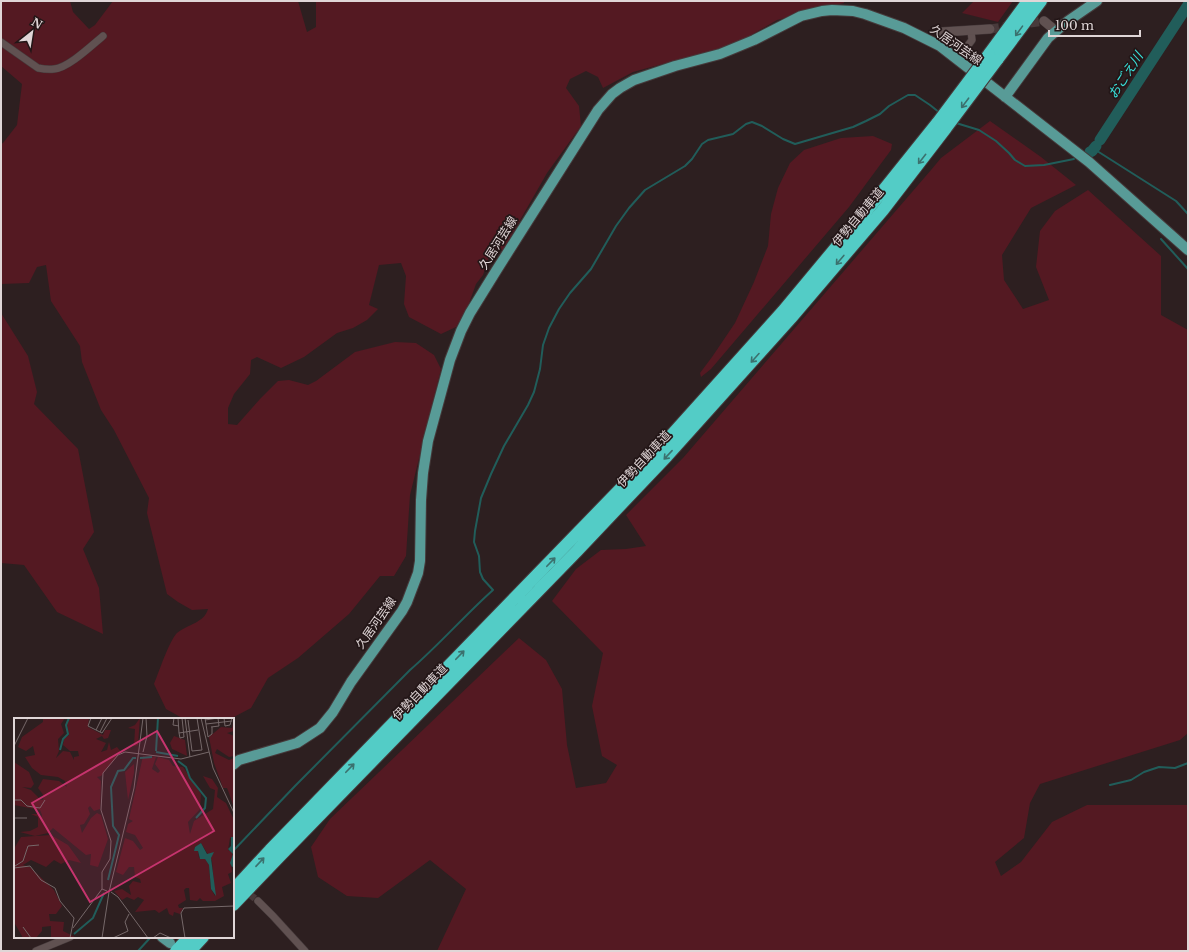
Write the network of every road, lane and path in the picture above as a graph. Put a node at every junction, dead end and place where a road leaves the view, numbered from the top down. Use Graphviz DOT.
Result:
graph roads {
  1 [pos="1028,1"];
  2 [pos="1041,1"];
  3 [pos="1096,1"];
  4 [pos="1044,21"];
  5 [pos="990,29"];
  6 [pos="971,31"];
  7 [pos="1056,31"];
  8 [pos="942,32"];
  9 [pos="104,36"];
  10 [pos="1,42"];
  11 [pos="993,57"];
  12 [pos="957,60"];
  13 [pos="1005,97"];
  14 [pos="942,125"];
  15 [pos="1188,250"];
  16 [pos="234,764"];
  17 [pos="234,889"];
  18 [pos="258,901"];
  19 [pos="234,904"];
  20 [pos="68,938"];
  21 [pos="186,938"];
  22 [pos="202,938"];
  23 [pos="169,944"];
  24 [pos="36,951"];
  25 [pos="190,951"];
  26 [pos="305,951"];
  1 -- 11 [label="highway, 伊勢自動車道"];
  2 -- 11 [label="highway, 伊勢自動車道, one-way"];
  3 -- 7 [label="main road"];
  4 -- 7 [label="street"];
  5 -- 6 [label="street"];
  6 -- 8 [label="street"];
  6 -- 12 [label="street"];
  7 -- 13 [label="main road"];
  9 -- 10 [label="street"];
  11 -- 14 [label="highway, 伊勢自動車道, bridge"];
  12 -- 13 [label="main road, 久居河芸線"];
  12 -- 16 [label="main road, 久居河芸線"];
  13 -- 15 [label="main road, 久居河芸線"];
  17 -- 14 [label="highway, 伊勢自動車道, one-way"];
  14 -- 19 [label="highway, 伊勢自動車道, one-way"];
  18 -- 26 [label="street"];
  20 -- 24 [label="street"];
  21 -- 23 [label="highway"];
  22 -- 25 [label="highway"];
}
